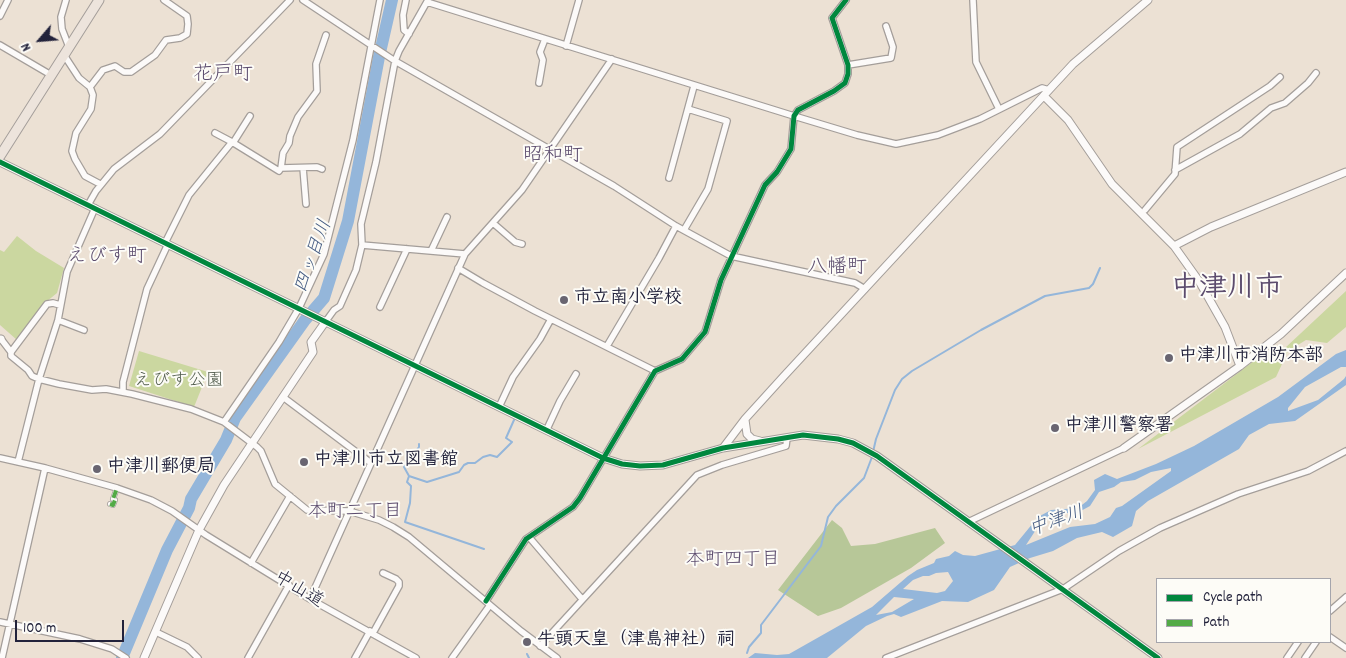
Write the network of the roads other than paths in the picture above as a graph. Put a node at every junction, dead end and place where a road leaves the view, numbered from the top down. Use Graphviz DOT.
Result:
graph roads {
  1 [pos="8,0"];
  2 [pos="66,0"];
  3 [pos="98,0"];
  4 [pos="164,0"];
  5 [pos="290,0"];
  6 [pos="303,0"];
  7 [pos="380,0"];
  8 [pos="406,0"];
  9 [pos="579,0"];
  10 [pos="846,0"];
  11 [pos="973,0"];
  12 [pos="1148,0"];
  13 [pos="427,1"];
  14 [pos="0,16"];
  15 [pos="886,26"];
  16 [pos="409,34"];
  17 [pos="326,35"];
  18 [pos="544,39"];
  19 [pos="0,45"];
  20 [pos="372,46"];
  21 [pos="566,46"];
  22 [pos="67,51"];
  23 [pos="612,59"];
  24 [pos="395,61"];
  25 [pos="848,65"];
  26 [pos="1316,73"];
  27 [pos="51,75"];
  28 [pos="1280,77"];
  29 [pos="539,83"];
  30 [pos="694,86"];
  31 [pos="90,88"];
  32 [pos="1046,92"];
  33 [pos="688,109"];
  34 [pos="999,109"];
  35 [pos="250,116"];
  36 [pos="794,116"];
  37 [pos="215,133"];
  38 [pos="232,143"];
  39 [pos="549,149"];
  40 [pos="0,156"];
  41 [pos="0,162"];
  42 [pos="281,168"];
  43 [pos="303,168"];
  44 [pos="322,169"];
  45 [pos="1176,170"];
  46 [pos="1346,172"];
  47 [pos="669,178"];
  48 [pos="100,184"];
  49 [pos="306,204"];
  50 [pos="91,206"];
  51 [pos="1146,210"];
  52 [pos="447,216"];
  53 [pos="493,223"];
  54 [pos="676,226"];
  55 [pos="684,230"];
  56 [pos="167,244"];
  57 [pos="522,244"];
  58 [pos="362,245"];
  59 [pos="1174,246"];
  60 [pos="407,250"];
  61 [pos="431,251"];
  62 [pos="465,254"];
  63 [pos="731,256"];
  64 [pos="458,268"];
  65 [pos="1346,273"];
  66 [pos="865,288"];
  67 [pos="60,305"];
  68 [pos="380,307"];
  69 [pos="302,309"];
  70 [pos="551,319"];
  71 [pos="58,320"];
  72 [pos="324,320"];
  73 [pos="84,330"];
  74 [pos="0,339"];
  75 [pos="607,346"];
  76 [pos="11,352"];
  77 [pos="416,365"];
  78 [pos="1240,366"];
  79 [pos="654,371"];
  80 [pos="576,374"];
  81 [pos="39,379"];
  82 [pos="123,392"];
  83 [pos="283,397"];
  84 [pos="499,406"];
  85 [pos="745,419"];
  86 [pos="225,424"];
  87 [pos="547,429"];
  88 [pos="787,438"];
  89 [pos="252,442"];
  90 [pos="760,442"];
  91 [pos="723,448"];
  92 [pos="1124,448"];
  93 [pos="1346,451"];
  94 [pos="0,458"];
  95 [pos="603,458"];
  96 [pos="18,462"];
  97 [pos="370,463"];
  98 [pos="45,468"];
  99 [pos="117,488"];
  100 [pos="290,496"];
  101 [pos="110,504"];
  102 [pos="349,511"];
  103 [pos="968,522"];
  104 [pos="200,530"];
  105 [pos="529,537"];
  106 [pos="251,563"];
  107 [pos="383,573"];
  108 [pos="289,585"];
  109 [pos="1063,589"];
  110 [pos="1346,597"];
  111 [pos="310,599"];
  112 [pos="582,599"];
  113 [pos="488,603"];
  114 [pos="1331,610"];
  115 [pos="0,622"];
  116 [pos="11,624"];
  117 [pos="156,632"];
  118 [pos="372,632"];
  119 [pos="1331,638"];
  120 [pos="1297,643"];
  121 [pos="1315,643"];
  122 [pos="540,646"];
  123 [pos="1346,648"];
  124 [pos="2,658"];
  125 [pos="126,658"];
  126 [pos="144,658"];
  127 [pos="198,658"];
  128 [pos="248,658"];
  129 [pos="355,658"];
  130 [pos="416,658"];
  131 [pos="452,658"];
  132 [pos="557,658"];
  133 [pos="886,658"];
  134 [pos="1158,658"];
  135 [pos="1287,658"];
  136 [pos="1305,658"];
  1 -- 14 [label="street"];
  2 -- 22 [label="street"];
  3 -- 22 [label="main road"];
  4 -- 31 [label="street"];
  5 -- 48 [label="street"];
  6 -- 20 [label="street"];
  7 -- 20 [label="street"];
  8 -- 16 [label="street"];
  9 -- 21 [label="street"];
  10 -- 25 [label="street"];
  11 -- 34 [label="street"];
  12 -- 32 [label="street"];
  13 -- 16 [label="street"];
  13 -- 18 [label="street"];
  15 -- 25 [label="street"];
  16 -- 24 [label="street"];
  17 -- 42 [label="street"];
  18 -- 21 [label="street"];
  18 -- 29 [label="street"];
  19 -- 27 [label="street"];
  20 -- 24 [label="street"];
  20 -- 69 [label="street"];
  21 -- 23 [label="street"];
  22 -- 27 [label="main road"];
  22 -- 31 [label="street"];
  23 -- 30 [label="street"];
  23 -- 39 [label="street"];
  24 -- 39 [label="street"];
  24 -- 58 [label="street"];
  25 -- 36 [label="street"];
  26 -- 45 [label="street"];
  27 -- 40 [label="main road"];
  28 -- 45 [label="street"];
  30 -- 33 [label="street"];
  30 -- 36 [label="street"];
  31 -- 48 [label="street"];
  32 -- 34 [label="street"];
  32 -- 59 [label="street"];
  32 -- 66 [label="street"];
  33 -- 47 [label="street"];
  33 -- 55 [label="street"];
  34 -- 36 [label="street"];
  35 -- 38 [label="street"];
  36 -- 63 [label="street"];
  37 -- 38 [label="street"];
  38 -- 42 [label="street"];
  38 -- 56 [label="street"];
  39 -- 53 [label="street"];
  39 -- 54 [label="street"];
  41 -- 50 [label="street"];
  42 -- 43 [label="street"];
  43 -- 44 [label="street"];
  43 -- 49 [label="street"];
  45 -- 51 [label="street"];
  46 -- 59 [label="street"];
  48 -- 50 [label="street"];
  50 -- 56 [label="street"];
  50 -- 67 [label="street"];
  52 -- 61 [label="street"];
  53 -- 57 [label="street"];
  53 -- 62 [label="street"];
  54 -- 55 [label="street"];
  54 -- 75 [label="street"];
  55 -- 63 [label="street"];
  56 -- 69 [label="street"];
  56 -- 82 [label="street"];
  58 -- 60 [label="street"];
  58 -- 72 [label="street"];
  59 -- 78 [label="street"];
  60 -- 61 [label="street"];
  60 -- 68 [label="street"];
  61 -- 62 [label="street"];
  62 -- 64 [label="street"];
  63 -- 66 [label="street"];
  63 -- 79 [label="street"];
  64 -- 70 [label="street"];
  64 -- 77 [label="street"];
  65 -- 78 [label="street"];
  66 -- 85 [label="street"];
  67 -- 71 [label="street"];
  67 -- 76 [label="street"];
  69 -- 72 [label="street"];
  69 -- 86 [label="street"];
  70 -- 75 [label="street"];
  70 -- 84 [label="street"];
  71 -- 73 [label="street"];
  71 -- 81 [label="street"];
  72 -- 77 [label="street"];
  72 -- 83 [label="street"];
  74 -- 76 [label="street"];
  75 -- 79 [label="street"];
  76 -- 81 [label="street"];
  77 -- 84 [label="street"];
  77 -- 97 [label="street"];
  78 -- 92 [label="street"];
  79 -- 95 [label="street"];
  80 -- 87 [label="street"];
  81 -- 82 [label="street"];
  81 -- 96 [label="street"];
  82 -- 86 [label="street"];
  83 -- 89 [label="street"];
  83 -- 97 [label="street"];
  84 -- 87 [label="street"];
  85 -- 90 [label="street"];
  85 -- 91 [label="street"];
  86 -- 89 [label="street"];
  87 -- 95 [label="street"];
  88 -- 90 [label="street"];
  88 -- 103 [label="street"];
  88 -- 112 [label="street"];
  89 -- 100 [label="street"];
  89 -- 104 [label="street"];
  90 -- 91 [label="street"];
  91 -- 95 [label="street"];
  92 -- 103 [label="street"];
  93 -- 109 [label="street"];
  94 -- 96 [label="street"];
  95 -- 105 [label="street"];
  96 -- 98 [label="street"];
  97 -- 102 [label="street"];
  98 -- 99 [label="street"];
  98 -- 116 [label="street"];
  99 -- 101 [label="street"];
  99 -- 104 [label="street, 中山道"];
  100 -- 102 [label="street"];
  100 -- 106 [label="street"];
  102 -- 111 [label="street"];
  102 -- 113 [label="street"];
  103 -- 109 [label="street"];
  104 -- 106 [label="street, 中山道"];
  104 -- 117 [label="street"];
  105 -- 112 [label="street"];
  105 -- 113 [label="street"];
  106 -- 108 [label="street, 中山道"];
  107 -- 118 [label="street"];
  108 -- 111 [label="street, 中山道"];
  108 -- 128 [label="street"];
  109 -- 133 [label="street"];
  109 -- 134 [label="street"];
  110 -- 114 [label="street"];
  111 -- 118 [label="street, 中山道"];
  112 -- 122 [label="street"];
  113 -- 122 [label="street"];
  113 -- 131 [label="street"];
  115 -- 116 [label="street"];
  116 -- 124 [label="street"];
  116 -- 125 [label="street"];
  117 -- 126 [label="street"];
  117 -- 127 [label="street"];
  118 -- 129 [label="street"];
  118 -- 130 [label="street, 中山道"];
  119 -- 123 [label="street"];
  120 -- 135 [label="street"];
  121 -- 136 [label="street"];
  122 -- 132 [label="street"];
}
